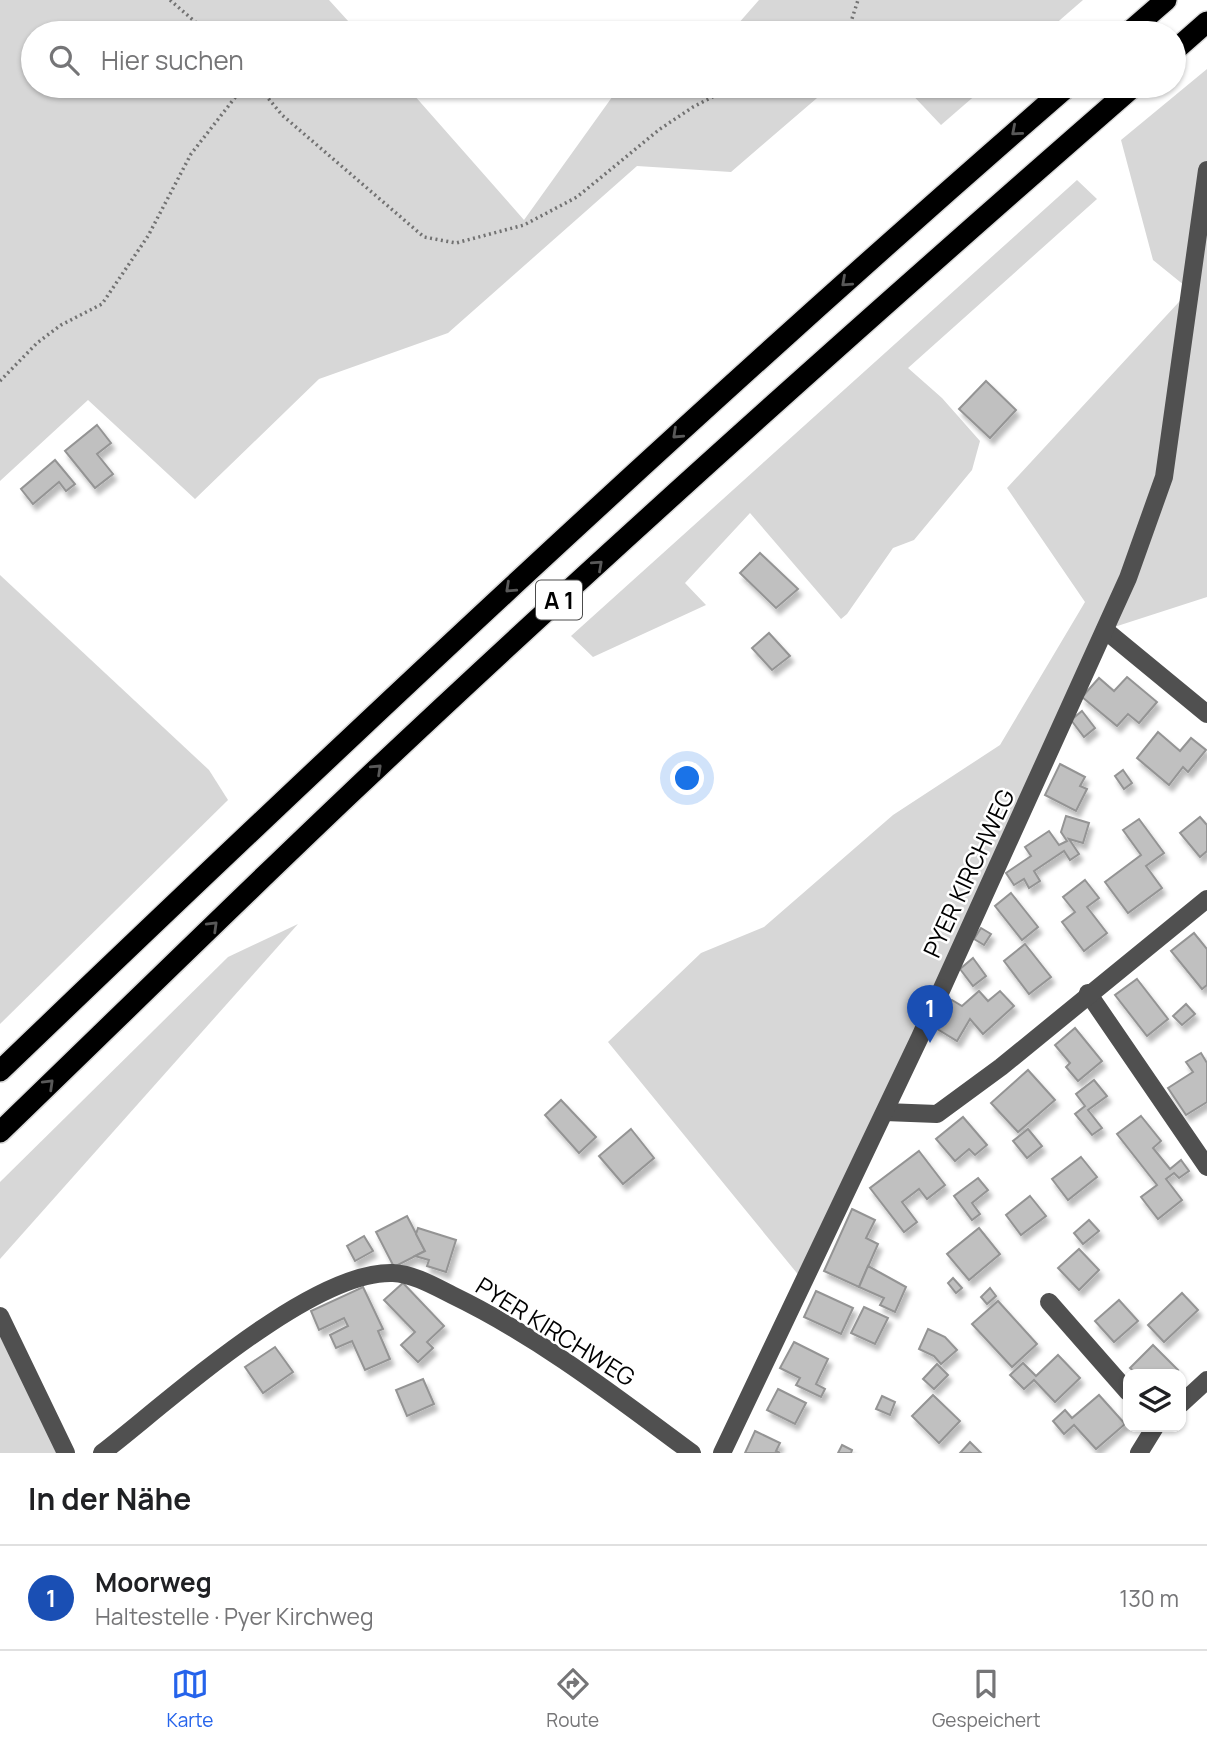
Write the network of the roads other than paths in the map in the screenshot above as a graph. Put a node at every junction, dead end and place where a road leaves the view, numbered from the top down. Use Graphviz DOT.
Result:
graph roads {
  1 [pos="1166,0"];
  2 [pos="1142,21"];
  3 [pos="1207,22"];
  4 [pos="1186,40"];
  5 [pos="1054,98"];
  6 [pos="1119,98"];
  7 [pos="1207,170"];
  8 [pos="1199,287"];
  9 [pos="1105,630"];
  10 [pos="1207,714"];
  11 [pos="1204,907"];
  12 [pos="1088,993"];
  13 [pos="0,1072"];
  14 [pos="885,1112"];
  15 [pos="0,1132"];
  16 [pos="1207,1167"];
  17 [pos="1049,1302"];
  18 [pos="0,1316"];
  19 [pos="1207,1380"];
  20 [pos="1123,1386"];
  21 [pos="1186,1399"];
  22 [pos="1152,1432"];
  23 [pos="66,1453"];
  24 [pos="102,1453"];
  25 [pos="692,1453"];
  26 [pos="722,1453"];
  27 [pos="1139,1453"];
  1 -- 2 [label="highway"];
  3 -- 4 [label="highway"];
  5 -- 13 [label="highway, A 1, one-way"];
  15 -- 6 [label="highway, A 1, one-way"];
  7 -- 8 [label="street, PYER KIRCHWEG"];
  8 -- 9 [label="street, PYER KIRCHWEG"];
  9 -- 10 [label="street"];
  9 -- 14 [label="street, PYER KIRCHWEG"];
  11 -- 12 [label="street"];
  12 -- 14 [label="street"];
  12 -- 16 [label="street"];
  14 -- 26 [label="street, PYER KIRCHWEG"];
  17 -- 20 [label="street"];
  18 -- 23 [label="street"];
  19 -- 21 [label="street"];
  22 -- 27 [label="street"];
  24 -- 25 [label="street, PYER KIRCHWEG"];
}
